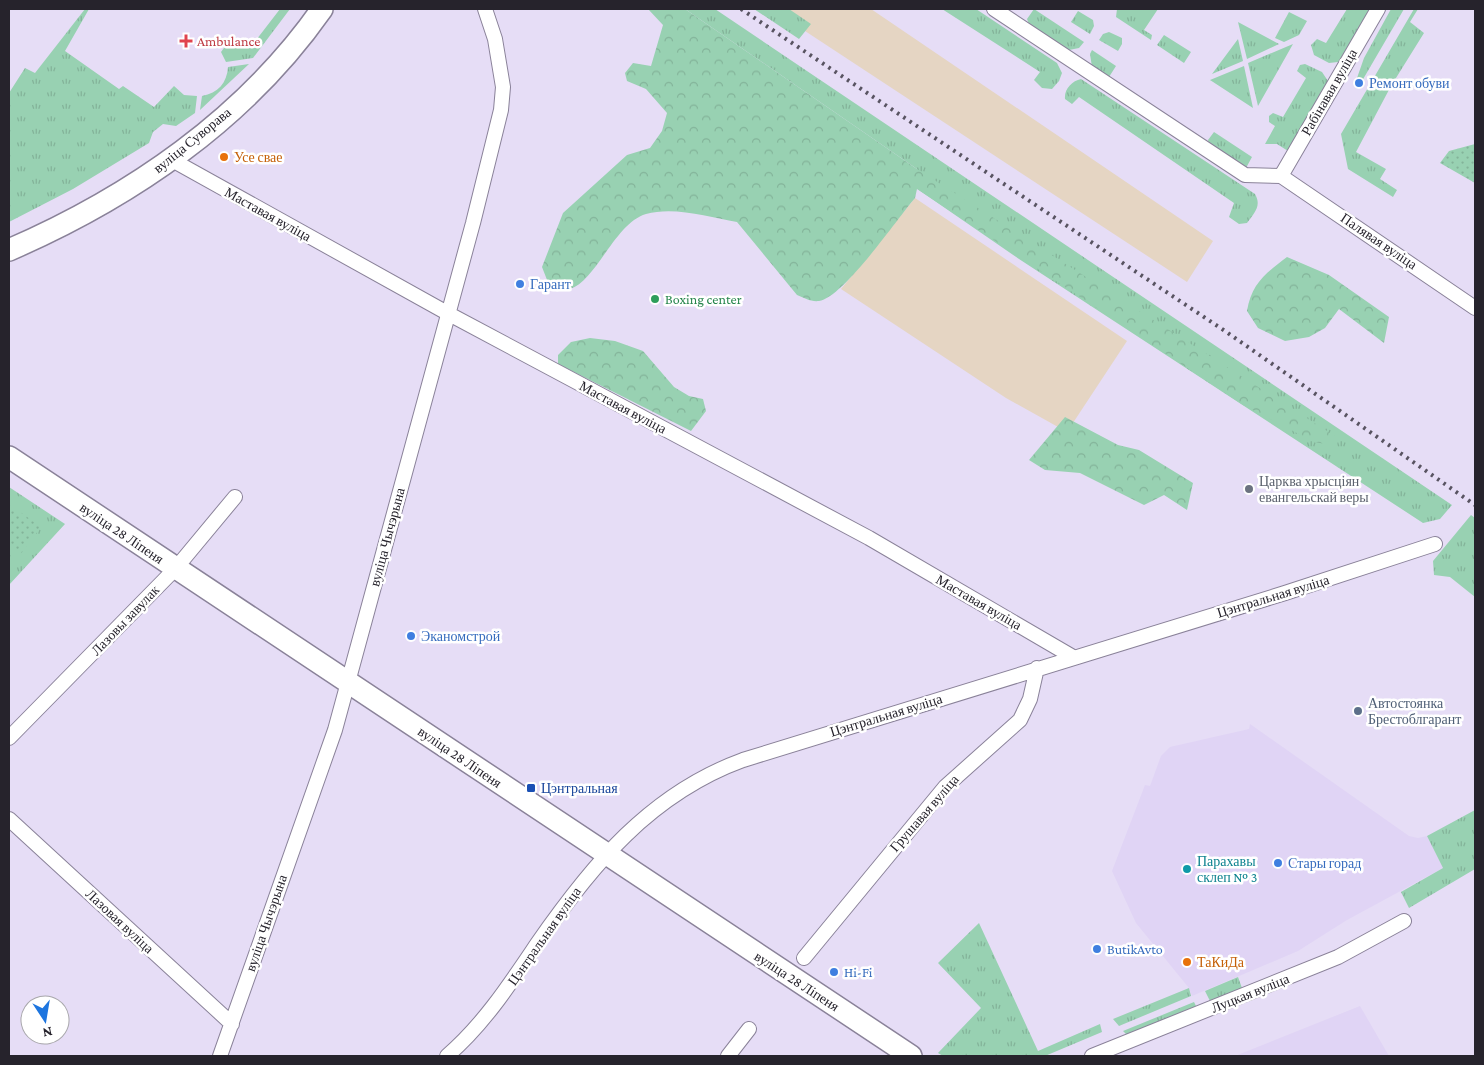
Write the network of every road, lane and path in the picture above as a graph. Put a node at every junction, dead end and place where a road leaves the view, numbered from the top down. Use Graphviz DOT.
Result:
graph roads {
  1 [pos="322,9"];
  2 [pos="485,9"];
  3 [pos="994,9"];
  4 [pos="1378,9"];
  5 [pos="172,160"];
  6 [pos="1281,176"];
  7 [pos="9,250"];
  8 [pos="1475,308"];
  9 [pos="449,314"];
  10 [pos="9,457"];
  11 [pos="9,471"];
  12 [pos="235,497"];
  13 [pos="1434,544"];
  14 [pos="172,572"];
  15 [pos="1073,657"];
  16 [pos="1037,668"];
  17 [pos="347,688"];
  18 [pos="9,738"];
  19 [pos="9,819"];
  20 [pos="602,859"];
  21 [pos="1404,921"];
  22 [pos="804,958"];
  23 [pos="232,1024"];
  24 [pos="749,1029"];
  25 [pos="220,1056"];
  26 [pos="447,1056"];
  27 [pos="728,1056"];
  28 [pos="888,1056"];
  29 [pos="911,1056"];
  30 [pos="1092,1056"];
  1 -- 5 [label="main road, вуліца Суворава"];
  2 -- 9 [label="street, вуліца Чычэрына"];
  3 -- 6 [label="street"];
  4 -- 6 [label="street, Рабінавая вуліца"];
  5 -- 7 [label="main road, вуліца Суворава"];
  5 -- 9 [label="street, Маставая вуліца"];
  6 -- 8 [label="street, Палявая вуліца"];
  9 -- 15 [label="street, Маставая вуліца"];
  9 -- 17 [label="street, вуліца Чычэрына"];
  10 -- 14 [label="main road, вуліца 28 Ліпеня"];
  11 -- 14 [label="main road, вуліца 28 Ліпеня"];
  12 -- 14 [label="street, Лазовы завулак"];
  13 -- 15 [label="street, Цэнтральная вуліца"];
  14 -- 17 [label="main road, вуліца 28 Ліпеня"];
  14 -- 18 [label="street, Лазовы завулак"];
  15 -- 16 [label="street, Цэнтральная вуліца"];
  16 -- 20 [label="street, Цэнтральная вуліца"];
  16 -- 22 [label="street, Грушавая вуліца"];
  17 -- 20 [label="main road, вуліца 28 Ліпеня"];
  17 -- 23 [label="street, вуліца Чычэрына"];
  19 -- 23 [label="street, Лазовая вуліца"];
  20 -- 26 [label="street, Цэнтральная вуліца"];
  20 -- 28 [label="main road, вуліца 28 Ліпеня"];
  20 -- 29 [label="main road, вуліца 28 Ліпеня"];
  21 -- 30 [label="street, Луцкая вуліца"];
  23 -- 25 [label="street, вуліца Чычэрына"];
  24 -- 27 [label="street"];
}
